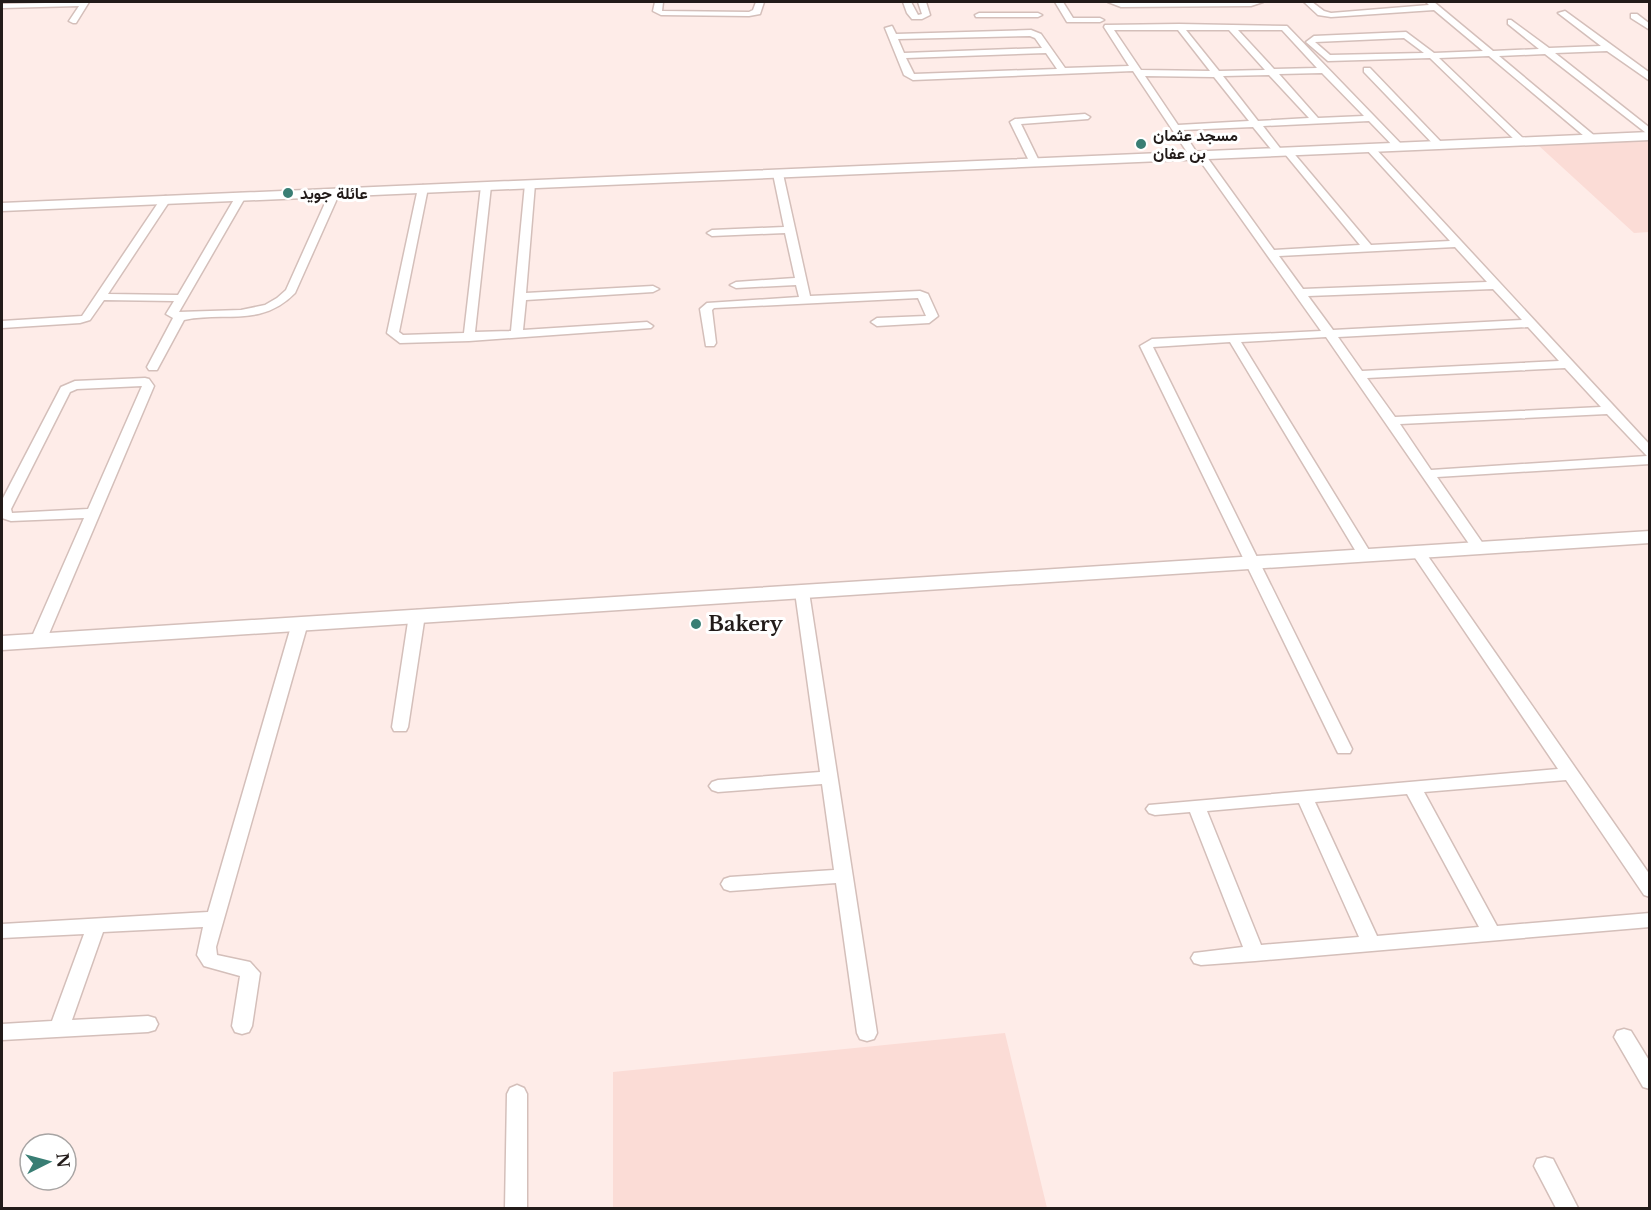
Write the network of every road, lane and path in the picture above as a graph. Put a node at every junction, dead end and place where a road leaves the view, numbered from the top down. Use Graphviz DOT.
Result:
graph roads {
  1 [pos="84,2"];
  2 [pos="659,2"];
  3 [pos="711,2"];
  4 [pos="760,2"];
  5 [pos="907,2"];
  6 [pos="922,2"];
  7 [pos="1059,2"];
  8 [pos="1112,2"];
  9 [pos="1258,2"];
  10 [pos="1308,2"];
  11 [pos="1370,2"];
  12 [pos="1433,4"];
  13 [pos="2,6"];
  14 [pos="1381,11"];
  15 [pos="1562,13"];
  16 [pos="708,14"];
  17 [pos="1038,15"];
  18 [pos="1650,15"];
  19 [pos="980,16"];
  20 [pos="1100,20"];
  21 [pos="74,21"];
  22 [pos="1510,22"];
  23 [pos="1179,26"];
  24 [pos="1231,27"];
  25 [pos="1650,28"];
  26 [pos="1608,48"];
  27 [pos="1048,50"];
  28 [pos="1545,51"];
  29 [pos="1009,52"];
  30 [pos="1431,55"];
  31 [pos="1491,55"];
  32 [pos="901,56"];
  33 [pos="1056,62"];
  34 [pos="1096,69"];
  35 [pos="1325,70"];
  36 [pos="1367,70"];
  37 [pos="1063,71"];
  38 [pos="1136,71"];
  39 [pos="1272,72"];
  40 [pos="1217,74"];
  41 [pos="1650,78"];
  42 [pos="1085,117"];
  43 [pos="1372,118"];
  44 [pos="1316,121"];
  45 [pos="1257,124"];
  46 [pos="1175,129"];
  47 [pos="1650,134"];
  48 [pos="1593,139"];
  49 [pos="1522,142"];
  50 [pos="1440,146"];
  51 [pos="1400,148"];
  52 [pos="1371,149"];
  53 [pos="1283,152"];
  54 [pos="1197,156"];
  55 [pos="1035,163"];
  56 [pos="778,174"];
  57 [pos="530,184"];
  58 [pos="486,186"];
  59 [pos="423,188"];
  60 [pos="335,192"];
  61 [pos="241,196"];
  62 [pos="166,199"];
  63 [pos="2,207"];
  64 [pos="790,230"];
  65 [pos="712,233"];
  66 [pos="1459,244"];
  67 [pos="1369,249"];
  68 [pos="1270,253"];
  69 [pos="801,281"];
  70 [pos="736,285"];
  71 [pos="1496,285"];
  72 [pos="653,289"];
  73 [pos="1300,293"];
  74 [pos="100,297"];
  75 [pos="520,297"];
  76 [pos="183,298"];
  77 [pos="806,299"];
  78 [pos="183,316"];
  79 [pos="877,322"];
  80 [pos="1532,323"];
  81 [pos="2,325"];
  82 [pos="647,326"];
  83 [pos="517,334"];
  84 [pos="1330,334"];
  85 [pos="469,337"];
  86 [pos="1233,338"];
  87 [pos="710,343"];
  88 [pos="1568,364"];
  89 [pos="153,367"];
  90 [pos="1359,375"];
  91 [pos="1611,410"];
  92 [pos="1391,421"];
  93 [pos="1650,453"];
  94 [pos="1650,460"];
  95 [pos="1427,474"];
  96 [pos="91,513"];
  97 [pos="1648,539"];
  98 [pos="1479,548"];
  99 [pos="1418,552"];
  100 [pos="1365,555"];
  101 [pos="1254,562"];
  102 [pos="802,592"];
  103 [pos="417,615"];
  104 [pos="300,623"];
  105 [pos="38,641"];
  106 [pos="2,643"];
  107 [pos="400,727"];
  108 [pos="1344,749"];
  109 [pos="1571,774"];
  110 [pos="829,777"];
  111 [pos="718,786"];
  112 [pos="1412,787"];
  113 [pos="1304,795"];
  114 [pos="1196,806"];
  115 [pos="1155,809"];
  116 [pos="844,876"];
  117 [pos="730,884"];
  118 [pos="1650,890"];
  119 [pos="214,919"];
  120 [pos="1650,920"];
  121 [pos="96,926"];
  122 [pos="2,931"];
  123 [pos="1492,934"];
  124 [pos="1371,943"];
  125 [pos="1255,954"];
  126 [pos="1201,958"];
  127 [pos="148,1024"];
  128 [pos="242,1026"];
  129 [pos="59,1029"];
  130 [pos="2,1032"];
  131 [pos="867,1033"];
  132 [pos="1624,1037"];
  133 [pos="1650,1081"];
  134 [pos="517,1094"];
  135 [pos="1545,1166"];
  136 [pos="516,1209"];
  137 [pos="1567,1209"];
  1 -- 13 [label="street"];
  1 -- 21 [label="street"];
  2 -- 16 [label="street"];
  3 -- 16 [label="street"];
  4 -- 16 [label="street"];
  5 -- 6 [label="street"];
  7 -- 20 [label="street"];
  8 -- 9 [label="street"];
  10 -- 14 [label="street"];
  11 -- 14 [label="street"];
  12 -- 14 [label="street"];
  12 -- 31 [label="street"];
  15 -- 26 [label="street"];
  17 -- 19 [label="street"];
  18 -- 25 [label="street"];
  22 -- 28 [label="street"];
  23 -- 24 [label="street"];
  23 -- 38 [label="street"];
  23 -- 40 [label="street"];
  24 -- 35 [label="street"];
  24 -- 39 [label="street"];
  26 -- 28 [label="street"];
  26 -- 41 [label="street"];
  27 -- 29 [label="street"];
  27 -- 32 [label="street"];
  27 -- 33 [label="street"];
  28 -- 31 [label="street"];
  28 -- 47 [label="street"];
  29 -- 32 [label="street"];
  29 -- 33 [label="street"];
  30 -- 30 [label="street"];
  30 -- 31 [label="street"];
  30 -- 49 [label="street"];
  31 -- 48 [label="street"];
  32 -- 37 [label="street"];
  33 -- 34 [label="street"];
  33 -- 37 [label="street"];
  34 -- 37 [label="street"];
  34 -- 38 [label="street"];
  35 -- 39 [label="street"];
  35 -- 43 [label="street"];
  36 -- 50 [label="street"];
  38 -- 40 [label="street"];
  38 -- 46 [label="street"];
  39 -- 40 [label="street"];
  39 -- 44 [label="street"];
  40 -- 45 [label="street"];
  42 -- 55 [label="street"];
  43 -- 44 [label="street"];
  43 -- 51 [label="street"];
  44 -- 45 [label="street"];
  45 -- 46 [label="street"];
  45 -- 53 [label="street"];
  46 -- 54 [label="street"];
  47 -- 48 [label="street"];
  48 -- 49 [label="street"];
  49 -- 50 [label="street"];
  50 -- 51 [label="street"];
  51 -- 52 [label="street"];
  52 -- 53 [label="street"];
  52 -- 66 [label="street"];
  53 -- 54 [label="street"];
  53 -- 67 [label="street"];
  54 -- 55 [label="street"];
  54 -- 68 [label="street"];
  55 -- 56 [label="street"];
  56 -- 57 [label="street"];
  56 -- 64 [label="street"];
  57 -- 58 [label="street"];
  57 -- 75 [label="street"];
  58 -- 59 [label="street"];
  58 -- 85 [label="street"];
  59 -- 60 [label="street"];
  59 -- 85 [label="street"];
  60 -- 61 [label="street"];
  60 -- 78 [label="street"];
  61 -- 62 [label="street"];
  61 -- 76 [label="street"];
  62 -- 63 [label="street"];
  62 -- 74 [label="street"];
  64 -- 65 [label="street"];
  64 -- 69 [label="street"];
  66 -- 67 [label="street"];
  66 -- 71 [label="street"];
  67 -- 68 [label="street"];
  68 -- 73 [label="street"];
  69 -- 70 [label="street"];
  69 -- 77 [label="street"];
  71 -- 73 [label="street"];
  71 -- 80 [label="street"];
  72 -- 75 [label="street"];
  73 -- 84 [label="street"];
  74 -- 76 [label="street"];
  74 -- 81 [label="street"];
  75 -- 83 [label="street"];
  76 -- 78 [label="street"];
  77 -- 79 [label="street"];
  77 -- 87 [label="street"];
  78 -- 89 [label="street"];
  80 -- 84 [label="street"];
  80 -- 88 [label="street"];
  82 -- 83 [label="street"];
  83 -- 85 [label="street"];
  84 -- 86 [label="street"];
  84 -- 90 [label="street"];
  86 -- 100 [label="street"];
  86 -- 101 [label="street"];
  88 -- 90 [label="street"];
  88 -- 91 [label="street"];
  90 -- 92 [label="street"];
  91 -- 92 [label="street"];
  91 -- 93 [label="street"];
  92 -- 95 [label="street"];
  94 -- 95 [label="street"];
  95 -- 98 [label="street"];
  96 -- 96 [label="street"];
  96 -- 105 [label="street"];
  97 -- 98 [label="street"];
  98 -- 99 [label="street"];
  99 -- 100 [label="street"];
  99 -- 109 [label="street"];
  100 -- 101 [label="street"];
  101 -- 102 [label="street"];
  101 -- 108 [label="street"];
  102 -- 103 [label="street"];
  102 -- 110 [label="street"];
  103 -- 104 [label="street"];
  103 -- 107 [label="street"];
  104 -- 105 [label="street"];
  104 -- 119 [label="street"];
  105 -- 106 [label="street"];
  109 -- 112 [label="street"];
  109 -- 118 [label="street"];
  110 -- 111 [label="street"];
  110 -- 116 [label="street"];
  112 -- 113 [label="street"];
  112 -- 123 [label="street"];
  113 -- 114 [label="street"];
  113 -- 124 [label="street"];
  114 -- 115 [label="street"];
  114 -- 125 [label="street"];
  116 -- 117 [label="street"];
  116 -- 131 [label="street"];
  119 -- 121 [label="street"];
  119 -- 128 [label="street"];
  120 -- 123 [label="street"];
  121 -- 122 [label="street"];
  121 -- 129 [label="street"];
  123 -- 124 [label="street"];
  124 -- 125 [label="street"];
  125 -- 126 [label="street"];
  127 -- 129 [label="street"];
  129 -- 130 [label="street"];
  132 -- 133 [label="street"];
  134 -- 136 [label="street"];
  135 -- 137 [label="street"];
}
